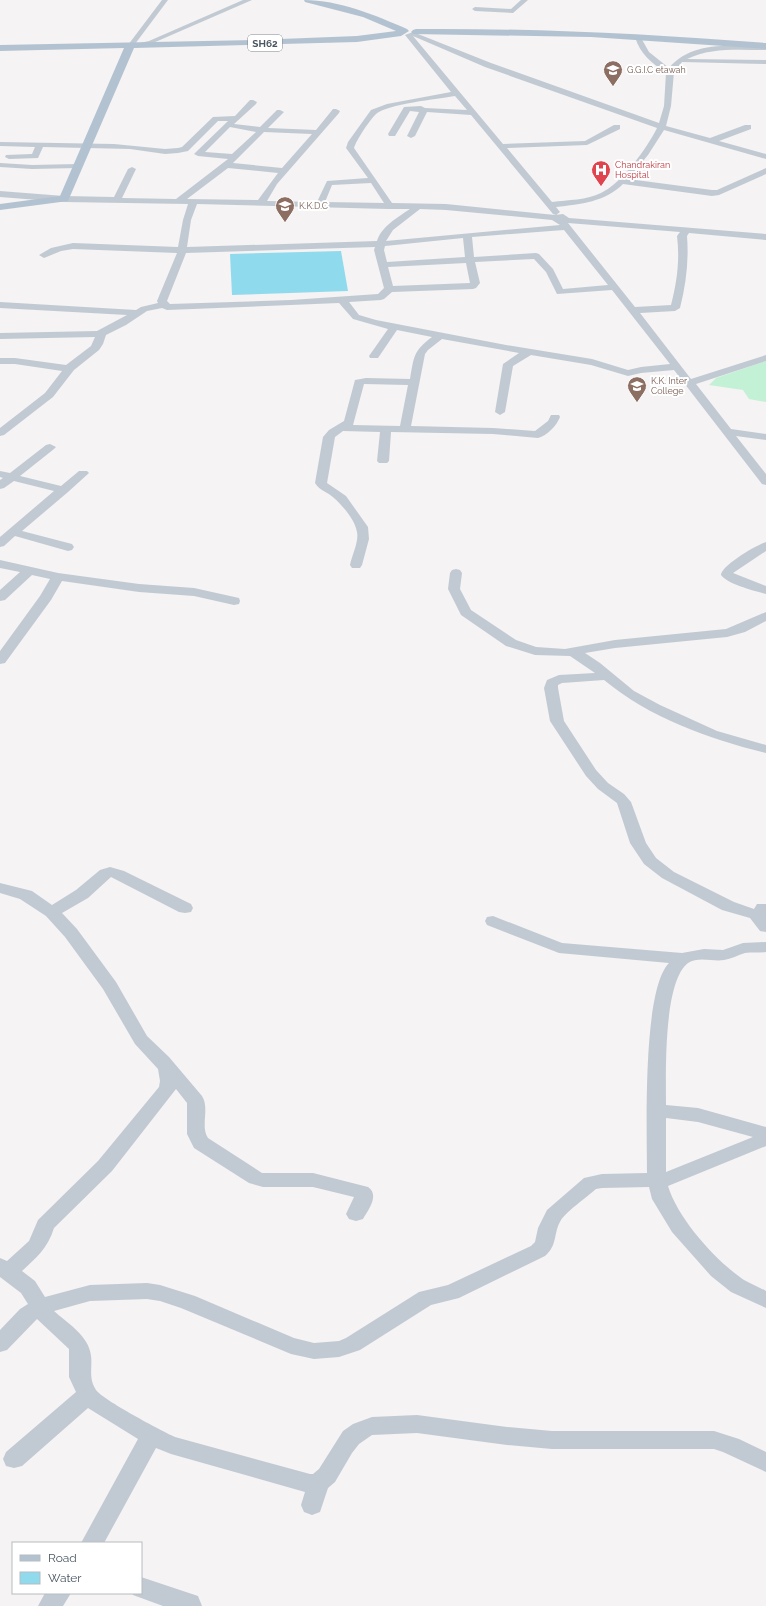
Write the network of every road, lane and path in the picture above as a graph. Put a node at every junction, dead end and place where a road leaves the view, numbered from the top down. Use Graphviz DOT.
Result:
graph roads {
  1 [pos="165,0"];
  2 [pos="249,0"];
  3 [pos="308,0"];
  4 [pos="525,0"];
  5 [pos="475,9"];
  6 [pos="409,33"];
  7 [pos="638,37"];
  8 [pos="133,46"];
  9 [pos="766,47"];
  10 [pos="0,48"];
  11 [pos="679,61"];
  12 [pos="766,62"];
  13 [pos="507,64"];
  14 [pos="495,67"];
  15 [pos="670,72"];
  16 [pos="457,93"];
  17 [pos="463,100"];
  18 [pos="253,102"];
  19 [pos="420,110"];
  20 [pos="336,111"];
  21 [pos="280,112"];
  22 [pos="473,113"];
  23 [pos="233,123"];
  24 [pos="617,127"];
  25 [pos="662,127"];
  26 [pos="748,127"];
  27 [pos="261,130"];
  28 [pos="317,132"];
  29 [pos="392,134"];
  30 [pos="411,136"];
  31 [pos="711,141"];
  32 [pos="0,144"];
  33 [pos="40,145"];
  34 [pos="86,146"];
  35 [pos="501,146"];
  36 [pos="766,147"];
  37 [pos="752,153"];
  38 [pos="0,157"];
  39 [pos="234,157"];
  40 [pos="766,157"];
  41 [pos="0,165"];
  42 [pos="226,165"];
  43 [pos="78,166"];
  44 [pos="132,169"];
  45 [pos="285,171"];
  46 [pos="766,171"];
  47 [pos="373,180"];
  48 [pos="622,181"];
  49 [pos="0,194"];
  50 [pos="64,199"];
  51 [pos="117,200"];
  52 [pos="179,201"];
  53 [pos="194,201"];
  54 [pos="261,203"];
  55 [pos="320,204"];
  56 [pos="550,205"];
  57 [pos="388,206"];
  58 [pos="419,206"];
  59 [pos="0,207"];
  60 [pos="562,220"];
  61 [pos="686,231"];
  62 [pos="467,235"];
  63 [pos="766,238"];
  64 [pos="381,244"];
  65 [pos="182,250"];
  66 [pos="44,255"];
  67 [pos="470,260"];
  68 [pos="383,265"];
  69 [pos="615,287"];
  70 [pos="389,289"];
  71 [pos="342,300"];
  72 [pos="165,304"];
  73 [pos="0,305"];
  74 [pos="633,310"];
  75 [pos="137,313"];
  76 [pos="394,326"];
  77 [pos="101,333"];
  78 [pos="440,335"];
  79 [pos="0,336"];
  80 [pos="529,352"];
  81 [pos="374,356"];
  82 [pos="766,358"];
  83 [pos="0,361"];
  84 [pos="677,366"];
  85 [pos="69,369"];
  86 [pos="414,382"];
  87 [pos="689,383"];
  88 [pos="500,412"];
  89 [pos="555,417"];
  90 [pos="343,428"];
  91 [pos="386,429"];
  92 [pos="405,429"];
  93 [pos="0,432"];
  94 [pos="728,432"];
  95 [pos="766,437"];
  96 [pos="50,447"];
  97 [pos="383,461"];
  98 [pos="83,473"];
  99 [pos="6,476"];
  100 [pos="766,482"];
  101 [pos="0,486"];
  102 [pos="64,490"];
  103 [pos="5,537"];
  104 [pos="766,546"];
  105 [pos="68,547"];
  106 [pos="0,564"];
  107 [pos="356,565"];
  108 [pos="29,571"];
  109 [pos="456,573"];
  110 [pos="58,577"];
  111 [pos="766,590"];
  112 [pos="0,597"];
  113 [pos="234,601"];
  114 [pos="766,616"];
  115 [pos="5,646"];
  116 [pos="573,652"];
  117 [pos="0,660"];
  118 [pos="608,676"];
  119 [pos="766,749"];
  120 [pos="0,888"];
  121 [pos="185,908"];
  122 [pos="52,912"];
  123 [pos="493,921"];
  124 [pos="766,928"];
  125 [pos="766,947"];
  126 [pos="682,959"];
  127 [pos="169,1073"];
  128 [pos="657,1111"];
  129 [pos="766,1134"];
  130 [pos="766,1139"];
  131 [pos="657,1182"];
  132 [pos="356,1214"];
  133 [pos="4,1269"];
  134 [pos="766,1300"];
  135 [pos="41,1306"];
  136 [pos="0,1344"];
  137 [pos="88,1395"];
  138 [pos="150,1436"];
  139 [pos="14,1459"];
  140 [pos="766,1462"];
  141 [pos="319,1482"];
  142 [pos="312,1505"];
  143 [pos="93,1542"];
  144 [pos="142,1588"];
  145 [pos="58,1594"];
  146 [pos="50,1606"];
  147 [pos="190,1606"];
  1 -- 8 [label="street"];
  2 -- 8 [label="street"];
  3 -- 6 [label="main road"];
  4 -- 5 [label="street"];
  6 -- 7 [label="main road"];
  6 -- 8 [label="main road, SH62"];
  6 -- 14 [label="street"];
  6 -- 16 [label="street"];
  7 -- 9 [label="main road"];
  7 -- 15 [label="street"];
  8 -- 10 [label="main road, SH62"];
  8 -- 34 [label="main road"];
  9 -- 11 [label="street"];
  11 -- 12 [label="street"];
  11 -- 15 [label="street"];
  13 -- 14 [label="street"];
  14 -- 25 [label="street"];
  15 -- 25 [label="street"];
  16 -- 17 [label="street"];
  16 -- 47 [label="street"];
  17 -- 19 [label="street"];
  17 -- 22 [label="street"];
  18 -- 23 [label="street"];
  19 -- 22 [label="street"];
  19 -- 29 [label="street"];
  19 -- 30 [label="street"];
  20 -- 28 [label="street"];
  21 -- 27 [label="street"];
  22 -- 35 [label="street"];
  23 -- 27 [label="street"];
  23 -- 34 [label="street"];
  23 -- 39 [label="street"];
  24 -- 35 [label="street"];
  25 -- 31 [label="street"];
  25 -- 48 [label="street"];
  26 -- 31 [label="street"];
  27 -- 28 [label="street"];
  27 -- 39 [label="street"];
  28 -- 45 [label="street"];
  31 -- 37 [label="street"];
  32 -- 33 [label="street"];
  33 -- 34 [label="street"];
  33 -- 38 [label="street"];
  34 -- 43 [label="main road"];
  35 -- 56 [label="street"];
  36 -- 37 [label="street"];
  37 -- 40 [label="street"];
  39 -- 42 [label="street"];
  41 -- 43 [label="street"];
  42 -- 45 [label="street"];
  42 -- 52 [label="street"];
  43 -- 50 [label="main road"];
  44 -- 51 [label="street"];
  45 -- 54 [label="street"];
  46 -- 48 [label="street"];
  47 -- 55 [label="street"];
  47 -- 57 [label="street"];
  48 -- 56 [label="street"];
  49 -- 50 [label="street"];
  50 -- 51 [label="street"];
  50 -- 59 [label="main road"];
  51 -- 52 [label="street"];
  52 -- 53 [label="street"];
  53 -- 54 [label="street"];
  53 -- 65 [label="street"];
  54 -- 55 [label="street"];
  55 -- 57 [label="street"];
  56 -- 60 [label="street"];
  57 -- 58 [label="street"];
  58 -- 60 [label="street"];
  58 -- 64 [label="street"];
  60 -- 61 [label="street"];
  60 -- 62 [label="street"];
  60 -- 69 [label="street"];
  61 -- 63 [label="street"];
  61 -- 74 [label="street"];
  62 -- 64 [label="street"];
  62 -- 67 [label="street"];
  64 -- 65 [label="street"];
  64 -- 68 [label="street"];
  65 -- 66 [label="street"];
  65 -- 72 [label="street"];
  67 -- 68 [label="street"];
  67 -- 69 [label="street"];
  67 -- 70 [label="street"];
  68 -- 70 [label="street"];
  69 -- 74 [label="street"];
  70 -- 71 [label="street"];
  71 -- 72 [label="street"];
  71 -- 76 [label="street"];
  72 -- 75 [label="street"];
  73 -- 75 [label="street"];
  74 -- 84 [label="street"];
  75 -- 77 [label="street"];
  76 -- 78 [label="street"];
  76 -- 81 [label="street"];
  77 -- 79 [label="street"];
  77 -- 85 [label="street"];
  78 -- 80 [label="street"];
  78 -- 86 [label="street"];
  80 -- 84 [label="street"];
  80 -- 88 [label="street"];
  82 -- 87 [label="street"];
  83 -- 85 [label="street"];
  84 -- 87 [label="street"];
  85 -- 93 [label="street"];
  86 -- 90 [label="street"];
  86 -- 92 [label="street"];
  87 -- 94 [label="street"];
  89 -- 92 [label="street"];
  90 -- 91 [label="street"];
  90 -- 107 [label="street"];
  91 -- 92 [label="street"];
  91 -- 97 [label="street"];
  94 -- 95 [label="street"];
  94 -- 100 [label="street"];
  96 -- 99 [label="street"];
  98 -- 102 [label="street"];
  99 -- 101 [label="street"];
  99 -- 102 [label="street"];
  102 -- 103 [label="street"];
  103 -- 105 [label="street"];
  104 -- 111 [label="street"];
  106 -- 108 [label="street"];
  108 -- 110 [label="street"];
  108 -- 112 [label="street"];
  109 -- 116 [label="street"];
  110 -- 113 [label="street"];
  110 -- 115 [label="street"];
  114 -- 116 [label="street"];
  115 -- 117 [label="street"];
  116 -- 118 [label="street"];
  118 -- 119 [label="street"];
  118 -- 124 [label="street"];
  120 -- 122 [label="street"];
  121 -- 122 [label="street"];
  122 -- 127 [label="street"];
  123 -- 126 [label="street"];
  125 -- 126 [label="street"];
  126 -- 128 [label="street"];
  127 -- 132 [label="street"];
  127 -- 133 [label="street"];
  128 -- 129 [label="street"];
  128 -- 131 [label="street"];
  130 -- 131 [label="street"];
  131 -- 134 [label="street"];
  131 -- 135 [label="street"];
  133 -- 135 [label="street"];
  135 -- 136 [label="street"];
  135 -- 137 [label="street"];
  137 -- 138 [label="street"];
  137 -- 139 [label="street"];
  138 -- 141 [label="street"];
  138 -- 143 [label="street"];
  140 -- 141 [label="street"];
  141 -- 142 [label="street"];
  144 -- 147 [label="street"];
  145 -- 146 [label="street"];
}
